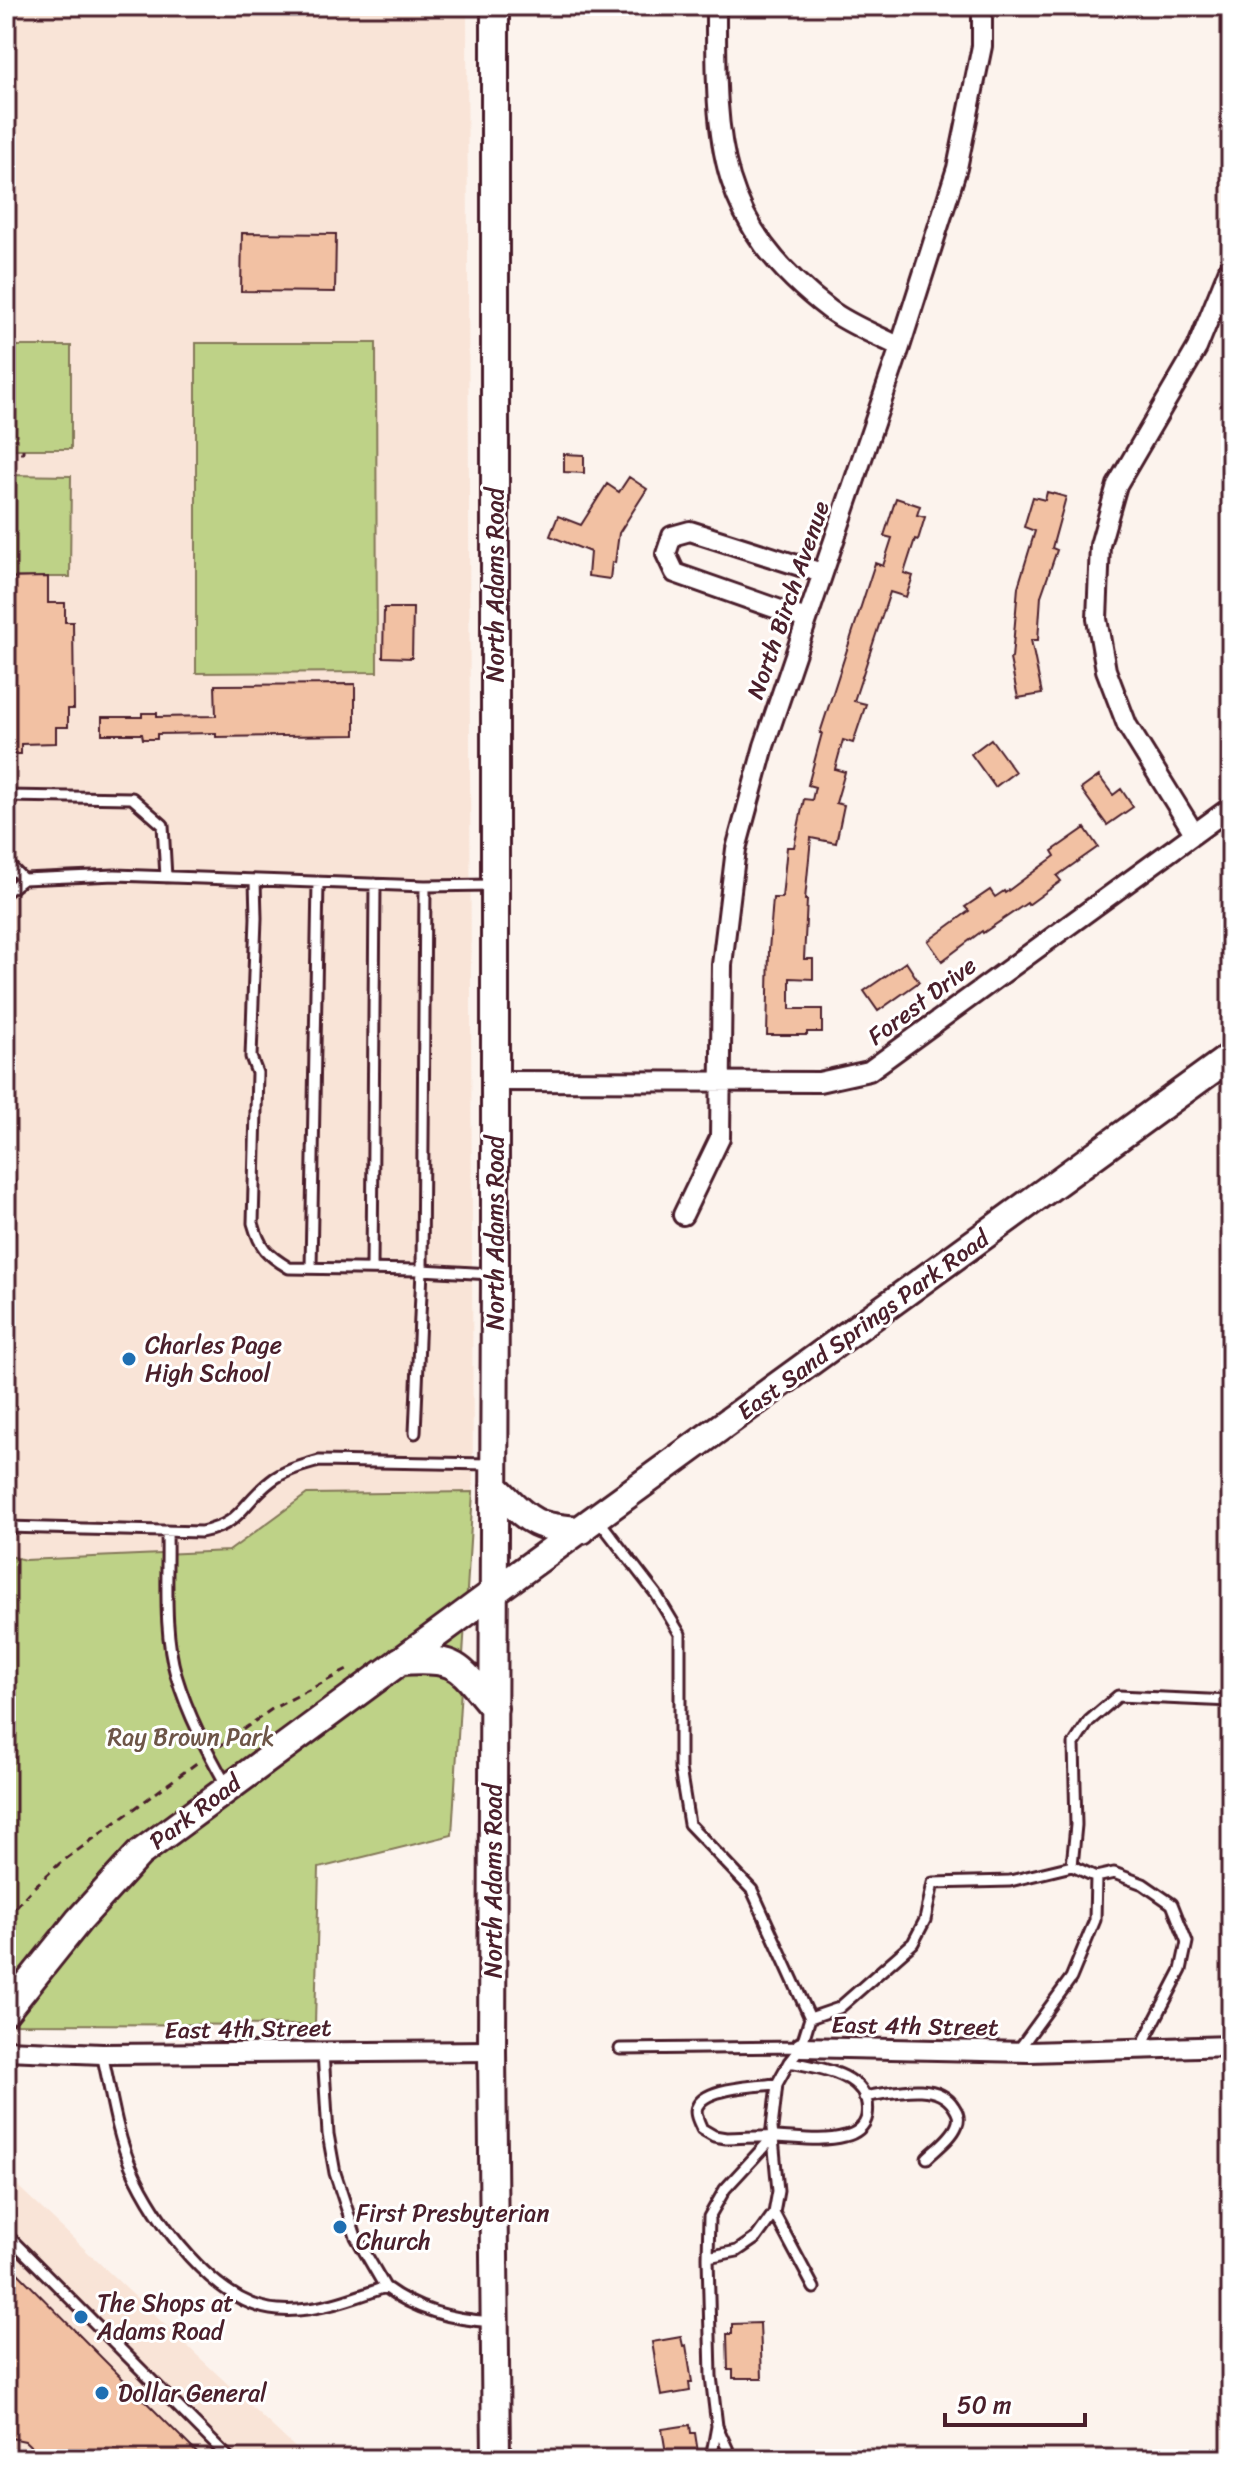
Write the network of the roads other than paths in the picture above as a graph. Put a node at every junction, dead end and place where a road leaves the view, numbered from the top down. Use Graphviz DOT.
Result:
graph roads {
  1 [pos="495,6"];
  2 [pos="716,6"];
  3 [pos="982,6"];
  4 [pos="1231,264"];
  5 [pos="900,347"];
  6 [pos="822,573"];
  7 [pos="806,619"];
  8 [pos="6,796"];
  9 [pos="1231,807"];
  10 [pos="1194,833"];
  11 [pos="6,862"];
  12 [pos="166,877"];
  13 [pos="23,879"];
  14 [pos="255,880"];
  15 [pos="318,882"];
  16 [pos="375,884"];
  17 [pos="495,885"];
  18 [pos="425,886"];
  19 [pos="6,892"];
  20 [pos="1231,1056"];
  21 [pos="495,1081"];
  22 [pos="722,1083"];
  23 [pos="6,1183"];
  24 [pos="683,1215"];
  25 [pos="6,1234"];
  26 [pos="311,1268"];
  27 [pos="372,1269"];
  28 [pos="422,1270"];
  29 [pos="495,1274"];
  30 [pos="415,1433"];
  31 [pos="494,1475"];
  32 [pos="590,1524"];
  33 [pos="6,1527"];
  34 [pos="167,1531"];
  35 [pos="494,1592"];
  36 [pos="400,1661"];
  37 [pos="1231,1701"];
  38 [pos="494,1708"];
  39 [pos="228,1788"];
  40 [pos="1072,1866"];
  41 [pos="1096,1877"];
  42 [pos="6,2011"];
  43 [pos="810,2018"];
  44 [pos="1231,2046"];
  45 [pos="801,2047"];
  46 [pos="620,2049"];
  47 [pos="1140,2049"];
  48 [pos="6,2050"];
  49 [pos="492,2051"];
  50 [pos="323,2052"];
  51 [pos="1023,2052"];
  52 [pos="102,2054"];
  53 [pos="789,2062"];
  54 [pos="777,2084"];
  55 [pos="864,2097"];
  56 [pos="773,2137"];
  57 [pos="927,2158"];
  58 [pos="774,2213"];
  59 [pos="6,2234"];
  60 [pos="708,2257"];
  61 [pos="385,2287"];
  62 [pos="814,2288"];
  63 [pos="496,2322"];
  64 [pos="717,2426"];
  65 [pos="230,2459"];
  66 [pos="496,2459"];
  67 [pos="711,2459"];
  68 [pos="732,2459"];
  1 -- 17 [label="main road, North Adams Road"];
  2 -- 5 [label="street"];
  3 -- 5 [label="street, North Birch Avenue"];
  4 -- 10 [label="street"];
  5 -- 6 [label="street, North Birch Avenue"];
  6 -- 7 [label="street, North Birch Avenue"];
  6 -- 7 [label="street"];
  7 -- 22 [label="street, North Birch Avenue"];
  8 -- 12 [label="lane"];
  9 -- 10 [label="street, Forest Drive"];
  10 -- 22 [label="street, Forest Drive"];
  11 -- 13 [label="lane"];
  12 -- 13 [label="lane"];
  12 -- 14 [label="lane"];
  13 -- 19 [label="lane"];
  14 -- 15 [label="lane"];
  14 -- 26 [label="lane"];
  15 -- 16 [label="lane"];
  15 -- 26 [label="lane"];
  16 -- 18 [label="lane"];
  16 -- 27 [label="lane"];
  17 -- 18 [label="lane"];
  17 -- 21 [label="main road, North Adams Road"];
  18 -- 28 [label="lane"];
  20 -- 32 [label="main road, East Sand Springs Park Road"];
  21 -- 22 [label="street, Forest Drive"];
  21 -- 29 [label="main road, North Adams Road"];
  22 -- 24 [label="street, North Birch Avenue"];
  23 -- 25 [label="lane"];
  26 -- 27 [label="lane"];
  27 -- 28 [label="lane"];
  28 -- 29 [label="lane"];
  28 -- 30 [label="lane"];
  29 -- 31 [label="main road, North Adams Road"];
  31 -- 32 [label="main road"];
  31 -- 34 [label="lane"];
  31 -- 35 [label="main road, North Adams Road"];
  32 -- 35 [label="main road, East Sand Springs Park Road"];
  32 -- 43 [label="lane"];
  33 -- 34 [label="lane"];
  34 -- 39 [label="lane"];
  35 -- 36 [label="main road, Park Road"];
  35 -- 38 [label="main road, North Adams Road"];
  36 -- 38 [label="main road"];
  36 -- 39 [label="main road, Park Road"];
  37 -- 40 [label="lane"];
  38 -- 49 [label="main road, North Adams Road"];
  39 -- 42 [label="main road, Park Road"];
  40 -- 41 [label="lane"];
  40 -- 43 [label="lane"];
  41 -- 47 [label="lane"];
  41 -- 51 [label="lane"];
  43 -- 45 [label="lane"];
  44 -- 47 [label="street, East 4th Street"];
  45 -- 46 [label="lane"];
  45 -- 51 [label="street, East 4th Street"];
  45 -- 53 [label="lane"];
  47 -- 51 [label="street, East 4th Street"];
  48 -- 52 [label="street, East 4th Street"];
  49 -- 50 [label="street, East 4th Street"];
  49 -- 63 [label="main road, North Adams Road"];
  50 -- 52 [label="street, East 4th Street"];
  50 -- 61 [label="lane"];
  52 -- 61 [label="lane"];
  53 -- 54 [label="lane"];
  53 -- 55 [label="lane"];
  54 -- 56 [label="lane"];
  54 -- 56 [label="lane"];
  55 -- 56 [label="lane"];
  55 -- 57 [label="lane"];
  56 -- 58 [label="lane"];
  56 -- 60 [label="lane"];
  58 -- 60 [label="lane"];
  58 -- 62 [label="lane"];
  59 -- 65 [label="lane"];
  60 -- 64 [label="lane"];
  61 -- 63 [label="lane"];
  63 -- 66 [label="main road, North Adams Road"];
  64 -- 67 [label="lane"];
  64 -- 68 [label="lane"];
}
